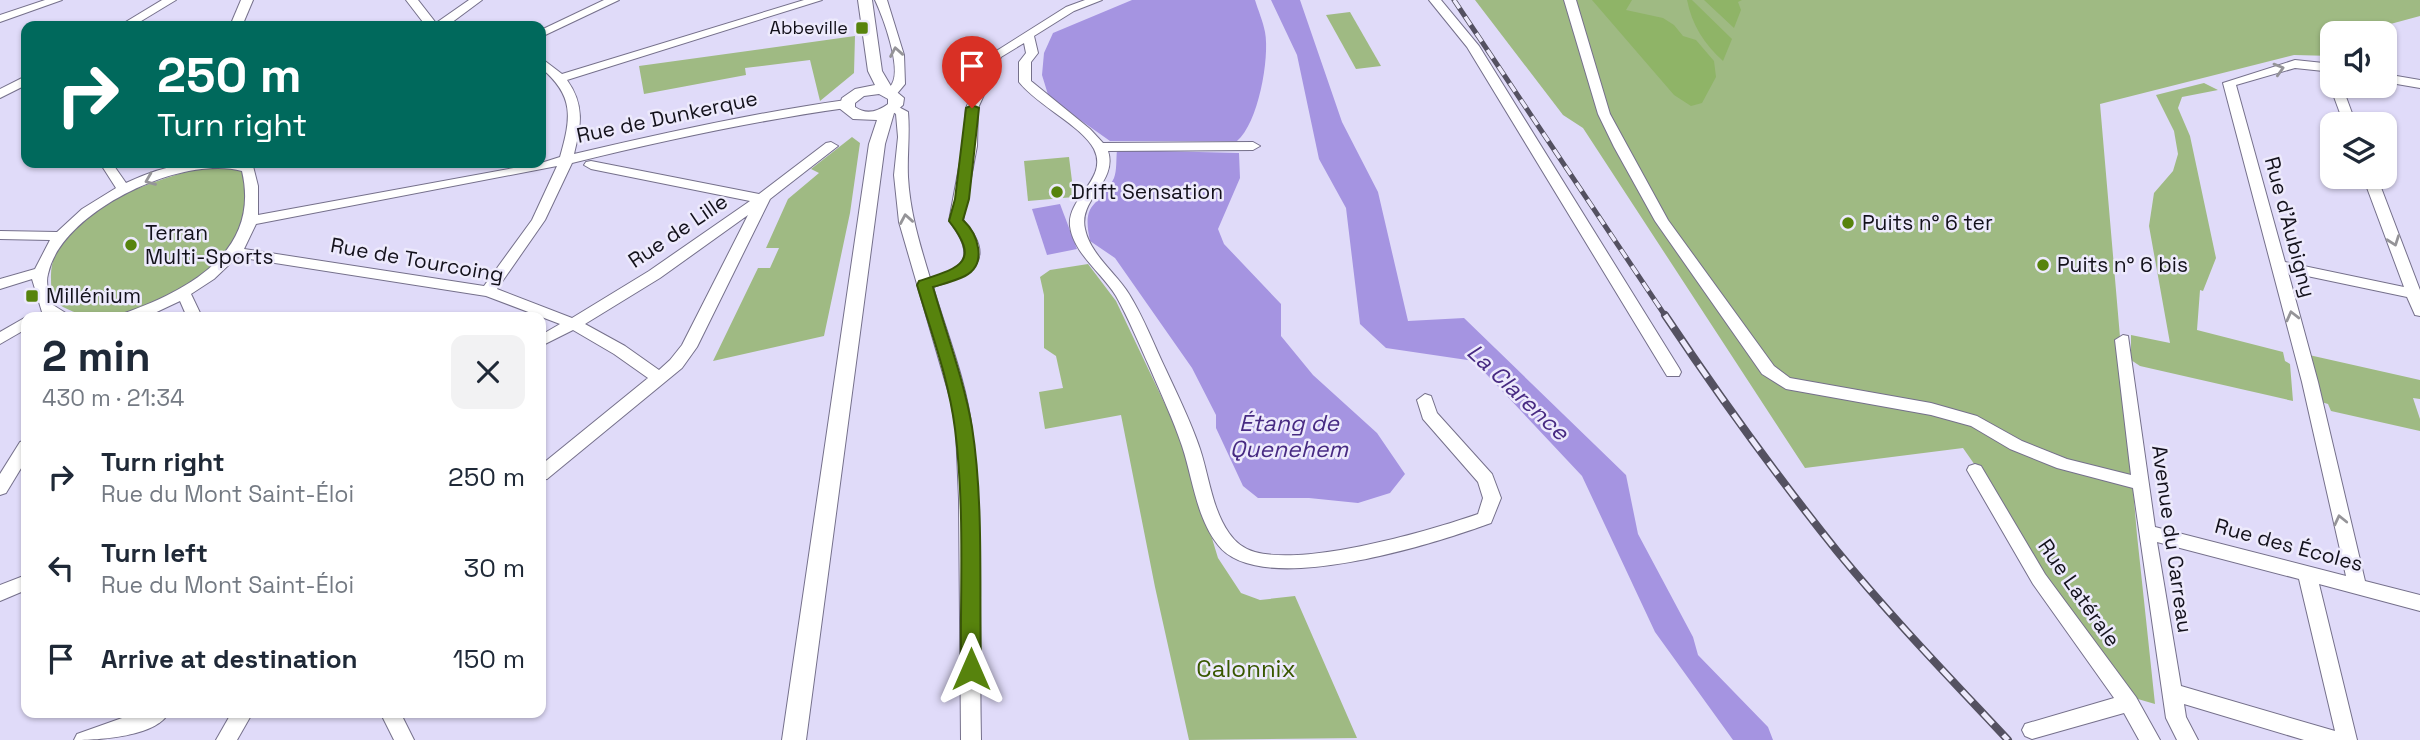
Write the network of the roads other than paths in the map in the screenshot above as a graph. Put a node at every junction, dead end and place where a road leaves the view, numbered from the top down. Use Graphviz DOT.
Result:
graph roads {
  1 [pos="11,0"];
  2 [pos="56,0"];
  3 [pos="170,0"];
  4 [pos="247,0"];
  5 [pos="412,0"];
  6 [pos="475,0"];
  7 [pos="613,0"];
  8 [pos="816,0"];
  9 [pos="865,0"];
  10 [pos="881,0"];
  11 [pos="1096,0"];
  12 [pos="1435,0"];
  13 [pos="1570,0"];
  14 [pos="14,14"];
  15 [pos="0,19"];
  16 [pos="134,21"];
  17 [pos="238,21"];
  18 [pos="428,21"];
  19 [pos="447,21"];
  20 [pos="546,32"];
  21 [pos="1028,34"];
  22 [pos="546,66"];
  23 [pos="2320,69"];
  24 [pos="875,71"];
  25 [pos="561,78"];
  26 [pos="2397,80"];
  27 [pos="21,82"];
  28 [pos="2420,84"];
  29 [pos="860,92"];
  30 [pos="0,94"];
  31 [pos="889,101"];
  32 [pos="846,104"];
  33 [pos="861,116"];
  34 [pos="877,144"];
  35 [pos="831,146"];
  36 [pos="1253,146"];
  37 [pos="1099,148"];
  38 [pos="546,157"];
  39 [pos="566,160"];
  40 [pos="546,164"];
  41 [pos="591,165"];
  42 [pos="109,168"];
  43 [pos="178,168"];
  44 [pos="252,168"];
  45 [pos="525,168"];
  46 [pos="2375,189"];
  47 [pos="124,191"];
  48 [pos="763,198"];
  49 [pos="250,221"];
  50 [pos="0,235"];
  51 [pos="60,236"];
  52 [pos="233,252"];
  53 [pos="2280,266"];
  54 [pos="40,272"];
  55 [pos="922,277"];
  56 [pos="0,284"];
  57 [pos="488,291"];
  58 [pos="183,293"];
  59 [pos="2417,294"];
  60 [pos="2420,311"];
  61 [pos="41,312"];
  62 [pos="144,312"];
  63 [pos="192,312"];
  64 [pos="574,324"];
  65 [pos="21,325"];
  66 [pos="546,338"];
  67 [pos="0,340"];
  68 [pos="2123,340"];
  69 [pos="1673,372"];
  70 [pos="659,378"];
  71 [pos="1425,400"];
  72 [pos="21,454"];
  73 [pos="546,470"];
  74 [pos="1975,470"];
  75 [pos="2141,484"];
  76 [pos="0,488"];
  77 [pos="2147,532"];
  78 [pos="2307,573"];
  79 [pos="21,584"];
  80 [pos="2357,586"];
  81 [pos="0,593"];
  82 [pos="2420,603"];
  83 [pos="2172,692"];
  84 [pos="2129,703"];
  85 [pos="147,718"];
  86 [pos="239,718"];
  87 [pos="393,718"];
  88 [pos="2032,730"];
  89 [pos="84,740"];
  90 [pos="226,740"];
  91 [pos="404,740"];
  92 [pos="794,740"];
  93 [pos="971,740"];
  94 [pos="2150,740"];
  95 [pos="2188,740"];
  96 [pos="2334,740"];
  97 [pos="2347,740"];
  1 -- 14 [label="street"];
  2 -- 14 [label="street"];
  3 -- 16 [label="street"];
  4 -- 17 [label="street"];
  5 -- 18 [label="street"];
  6 -- 19 [label="street"];
  7 -- 20 [label="street"];
  8 -- 25 [label="street"];
  9 -- 24 [label="main road"];
  31 -- 10 [label="street, one-way"];
  11 -- 21 [label="street"];
  12 -- 69 [label="street"];
  13 -- 75 [label="street"];
  14 -- 15 [label="street"];
  21 -- 37 [label="street"];
  21 -- 55 [label="street"];
  22 -- 25 [label="street"];
  53 -- 23 [label="street, Rue d'Aubigny, one-way"];
  24 -- 29 [label="main road"];
  24 -- 31 [label="main road"];
  25 -- 39 [label="street"];
  26 -- 28 [label="street"];
  27 -- 30 [label="street"];
  29 -- 31 [label="main road"];
  29 -- 32 [label="main road"];
  31 -- 33 [label="main road"];
  31 -- 34 [label="main road"];
  55 -- 31 [label="street, one-way"];
  32 -- 33 [label="main road"];
  32 -- 39 [label="street, Rue de Dunkerque"];
  33 -- 34 [label="main road"];
  34 -- 92 [label="main road"];
  35 -- 48 [label="street, Rue de Lille"];
  36 -- 37 [label="street"];
  37 -- 71 [label="street"];
  38 -- 39 [label="street"];
  39 -- 40 [label="street, Rue de Dunkerque"];
  39 -- 57 [label="street"];
  41 -- 48 [label="street"];
  42 -- 47 [label="street"];
  43 -- 47 [label="street, one-way"];
  44 -- 49 [label="street"];
  45 -- 49 [label="street, Rue de Dunkerque"];
  46 -- 59 [label="street, one-way"];
  47 -- 51 [label="street"];
  48 -- 64 [label="street, Rue de Lille"];
  48 -- 70 [label="street"];
  49 -- 52 [label="street"];
  50 -- 51 [label="street"];
  51 -- 54 [label="street"];
  52 -- 57 [label="street, Rue de Tourcoing"];
  52 -- 58 [label="street"];
  53 -- 59 [label="street"];
  80 -- 53 [label="street, Rue d'Aubigny, one-way"];
  54 -- 56 [label="street"];
  54 -- 61 [label="street"];
  55 -- 93 [label="street"];
  57 -- 64 [label="street, Rue de Tourcoing"];
  58 -- 62 [label="street"];
  58 -- 63 [label="street"];
  59 -- 60 [label="street"];
  64 -- 66 [label="street, Rue de Lille"];
  64 -- 70 [label="street, Rue de Tourcoing"];
  65 -- 67 [label="street"];
  68 -- 75 [label="street, Avenue du Carreau"];
  70 -- 73 [label="street"];
  72 -- 76 [label="street"];
  74 -- 84 [label="street, Rue Latérale"];
  75 -- 77 [label="street, Avenue du Carreau"];
  77 -- 78 [label="street, Rue des Écoles"];
  77 -- 83 [label="street, Avenue du Carreau"];
  78 -- 80 [label="street, Rue des Écoles"];
  78 -- 97 [label="street"];
  79 -- 81 [label="street"];
  80 -- 82 [label="street, Rue des Écoles"];
  83 -- 95 [label="street, Avenue du Carreau"];
  83 -- 96 [label="street"];
  84 -- 88 [label="street"];
  84 -- 94 [label="street, Rue Latérale"];
  85 -- 89 [label="street"];
  86 -- 90 [label="street"];
  87 -- 91 [label="street"];
}
